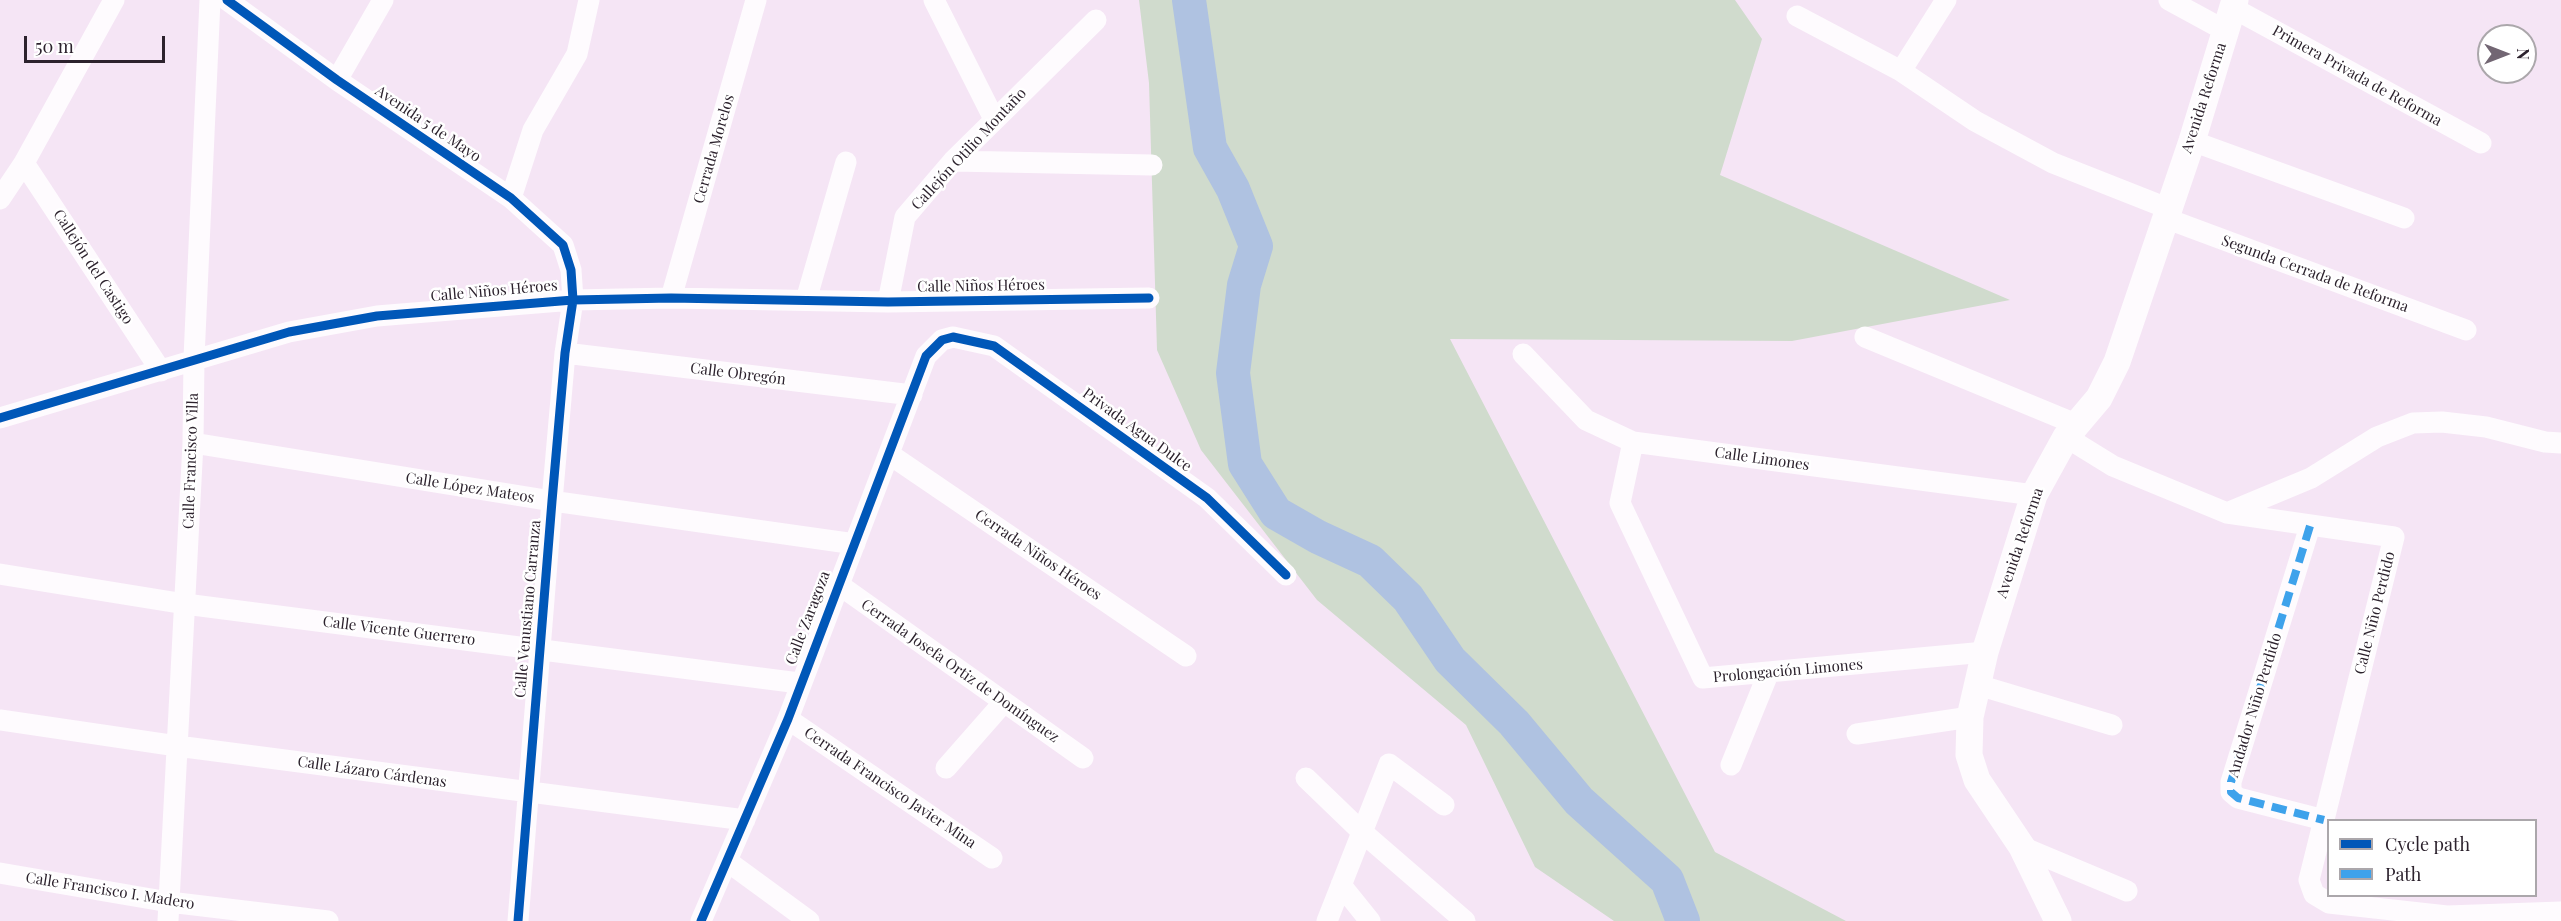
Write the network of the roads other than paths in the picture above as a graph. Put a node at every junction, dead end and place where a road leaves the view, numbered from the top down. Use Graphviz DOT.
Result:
graph roads {
  1 [pos="114,0"];
  2 [pos="210,0"];
  3 [pos="227,0"];
  4 [pos="383,0"];
  5 [pos="589,0"];
  6 [pos="756,0"];
  7 [pos="934,0"];
  8 [pos="1947,0"];
  9 [pos="2169,0"];
  10 [pos="2231,13"];
  11 [pos="1797,16"];
  12 [pos="1096,20"];
  13 [pos="1901,71"];
  14 [pos="337,80"];
  15 [pos="994,119"];
  16 [pos="2192,141"];
  17 [pos="2481,144"];
  18 [pos="953,161"];
  19 [pos="846,162"];
  20 [pos="24,163"];
  21 [pos="1152,165"];
  22 [pos="511,198"];
  23 [pos="0,199"];
  24 [pos="2166,213"];
  25 [pos="2404,218"];
  26 [pos="671,298"];
  27 [pos="1149,298"];
  28 [pos="806,300"];
  29 [pos="888,302"];
  30 [pos="572,307"];
  31 [pos="2466,330"];
  32 [pos="953,337"];
  33 [pos="1865,337"];
  34 [pos="566,345"];
  35 [pos="1523,354"];
  36 [pos="194,358"];
  37 [pos="161,371"];
  38 [pos="912,395"];
  39 [pos="0,418"];
  40 [pos="2072,431"];
  41 [pos="1633,442"];
  42 [pos="193,443"];
  43 [pos="2561,443"];
  44 [pos="889,454"];
  45 [pos="2034,495"];
  46 [pos="552,501"];
  47 [pos="2227,513"];
  48 [pos="2310,526"];
  49 [pos="855,544"];
  50 [pos="0,574"];
  51 [pos="1286,575"];
  52 [pos="838,584"];
  53 [pos="185,604"];
  54 [pos="540,648"];
  55 [pos="1984,652"];
  56 [pos="1186,656"];
  57 [pos="1768,674"];
  58 [pos="800,683"];
  59 [pos="1978,685"];
  60 [pos="1004,702"];
  61 [pos="1970,717"];
  62 [pos="788,719"];
  63 [pos="0,720"];
  64 [pos="2112,725"];
  65 [pos="1857,734"];
  66 [pos="177,746"];
  67 [pos="1083,758"];
  68 [pos="1731,765"];
  69 [pos="946,768"];
  70 [pos="1305,778"];
  71 [pos="528,793"];
  72 [pos="1444,805"];
  73 [pos="2324,819"];
  74 [pos="744,820"];
  75 [pos="1361,831"];
  76 [pos="2022,847"];
  77 [pos="992,858"];
  78 [pos="727,861"];
  79 [pos="0,873"];
  80 [pos="1341,885"];
  81 [pos="2127,891"];
  82 [pos="169,911"];
  83 [pos="2561,912"];
  84 [pos="2488,918"];
  85 [pos="2445,919"];
  86 [pos="328,921"];
  87 [pos="518,921"];
  88 [pos="701,921"];
  89 [pos="809,921"];
  90 [pos="1327,921"];
  91 [pos="1370,921"];
  92 [pos="1465,921"];
  93 [pos="2058,921"];
  1 -- 20 [label="street"];
  2 -- 36 [label="street, Calle Francisco Villa"];
  3 -- 14 [label="street, Avenida 5 de Mayo"];
  4 -- 14 [label="street"];
  5 -- 22 [label="street"];
  6 -- 26 [label="street, Cerrada Morelos"];
  7 -- 15 [label="street"];
  8 -- 13 [label="street"];
  9 -- 10 [label="street, Primera Privada de Reforma"];
  10 -- 16 [label="street, Avenida Reforma"];
  10 -- 17 [label="street, Primera Privada de Reforma"];
  11 -- 13 [label="street, Segunda Cerrada de Reforma"];
  12 -- 15 [label="street, Callejón Otilio Montaño"];
  13 -- 24 [label="street, Segunda Cerrada de Reforma"];
  14 -- 22 [label="street, Avenida 5 de Mayo"];
  15 -- 18 [label="street, Callejón Otilio Montaño"];
  16 -- 24 [label="street, Avenida Reforma"];
  16 -- 25 [label="street"];
  18 -- 21 [label="street"];
  18 -- 29 [label="street, Callejón Otilio Montaño"];
  19 -- 28 [label="street"];
  20 -- 23 [label="street"];
  20 -- 37 [label="street, Callejón del Castigo"];
  22 -- 30 [label="street, Avenida 5 de Mayo"];
  24 -- 31 [label="street, Segunda Cerrada de Reforma"];
  24 -- 40 [label="street, Avenida Reforma"];
  26 -- 28 [label="street, Calle Niños Héroes"];
  26 -- 30 [label="street, Calle Niños Héroes"];
  27 -- 29 [label="street, Calle Niños Héroes"];
  28 -- 29 [label="street, Calle Niños Héroes"];
  30 -- 34 [label="street, Calle Venustiano Carranza"];
  30 -- 36 [label="street, Calle Niños Héroes"];
  32 -- 38 [label="street, Calle Zaragoza"];
  32 -- 51 [label="street, Privada Agua Dulce"];
  33 -- 40 [label="street, Calle Niño Perdido"];
  34 -- 38 [label="street, Calle Obregón"];
  34 -- 46 [label="street, Calle Venustiano Carranza"];
  35 -- 41 [label="street, Calle Limones"];
  36 -- 37 [label="street, Calle Niños Héroes"];
  36 -- 42 [label="street, Calle Francisco Villa"];
  37 -- 39 [label="street, Calle Niños Héroes"];
  38 -- 44 [label="street, Calle Zaragoza"];
  40 -- 45 [label="street, Avenida Reforma"];
  40 -- 47 [label="street, Calle Niño Perdido"];
  41 -- 45 [label="street, Calle Limones"];
  41 -- 57 [label="street, Prolongación Limones"];
  42 -- 46 [label="street, Calle López Mateos"];
  42 -- 53 [label="street, Calle Francisco Villa"];
  43 -- 47 [label="street"];
  44 -- 49 [label="street, Calle Zaragoza"];
  44 -- 56 [label="street, Cerrada Niños Héroes"];
  45 -- 55 [label="street, Avenida Reforma"];
  46 -- 49 [label="street, Calle López Mateos"];
  46 -- 54 [label="street, Calle Venustiano Carranza"];
  47 -- 48 [label="street, Calle Niño Perdido"];
  48 -- 73 [label="street, Calle Niño Perdido"];
  48 -- 73 [label="street, Andador Niño Perdido"];
  49 -- 52 [label="street, Calle Zaragoza"];
  50 -- 53 [label="street, Calle Vicente Guerrero"];
  52 -- 58 [label="street, Calle Zaragoza"];
  52 -- 60 [label="street, Cerrada Josefa Ortiz de Domínguez"];
  53 -- 54 [label="street, Calle Vicente Guerrero"];
  53 -- 66 [label="street, Calle Francisco Villa"];
  54 -- 58 [label="street, Calle Vicente Guerrero"];
  54 -- 71 [label="street, Calle Venustiano Carranza"];
  55 -- 57 [label="street, Prolongación Limones"];
  55 -- 59 [label="street, Avenida Reforma"];
  57 -- 68 [label="street"];
  58 -- 62 [label="street, Calle Zaragoza"];
  59 -- 61 [label="street, Avenida Reforma"];
  59 -- 64 [label="street"];
  60 -- 67 [label="street, Cerrada Josefa Ortiz de Domínguez"];
  60 -- 69 [label="street"];
  61 -- 65 [label="street"];
  61 -- 76 [label="street, Avenida Reforma"];
  62 -- 74 [label="street, Calle Zaragoza"];
  62 -- 77 [label="street, Cerrada Francisco Javier Mina"];
  63 -- 66 [label="street, Calle Lázaro Cárdenas"];
  66 -- 71 [label="street, Calle Lázaro Cárdenas"];
  66 -- 82 [label="street, Calle Francisco Villa"];
  70 -- 75 [label="street"];
  71 -- 74 [label="street, Calle Lázaro Cárdenas"];
  71 -- 87 [label="street, Calle Venustiano Carranza"];
  72 -- 75 [label="street"];
  73 -- 85 [label="street, Calle Niño Perdido"];
  74 -- 78 [label="street, Calle Zaragoza"];
  75 -- 80 [label="street"];
  75 -- 92 [label="street"];
  76 -- 81 [label="street"];
  76 -- 93 [label="street, Avenida Reforma"];
  78 -- 88 [label="street, Calle Zaragoza"];
  78 -- 89 [label="street"];
  79 -- 82 [label="street, Calle Francisco I. Madero"];
  80 -- 90 [label="street"];
  80 -- 91 [label="street"];
  82 -- 86 [label="street, Calle Francisco I. Madero"];
  83 -- 84 [label="street, Calle Niño Perdido"];
  84 -- 85 [label="street, Calle Niño Perdido"];
}
